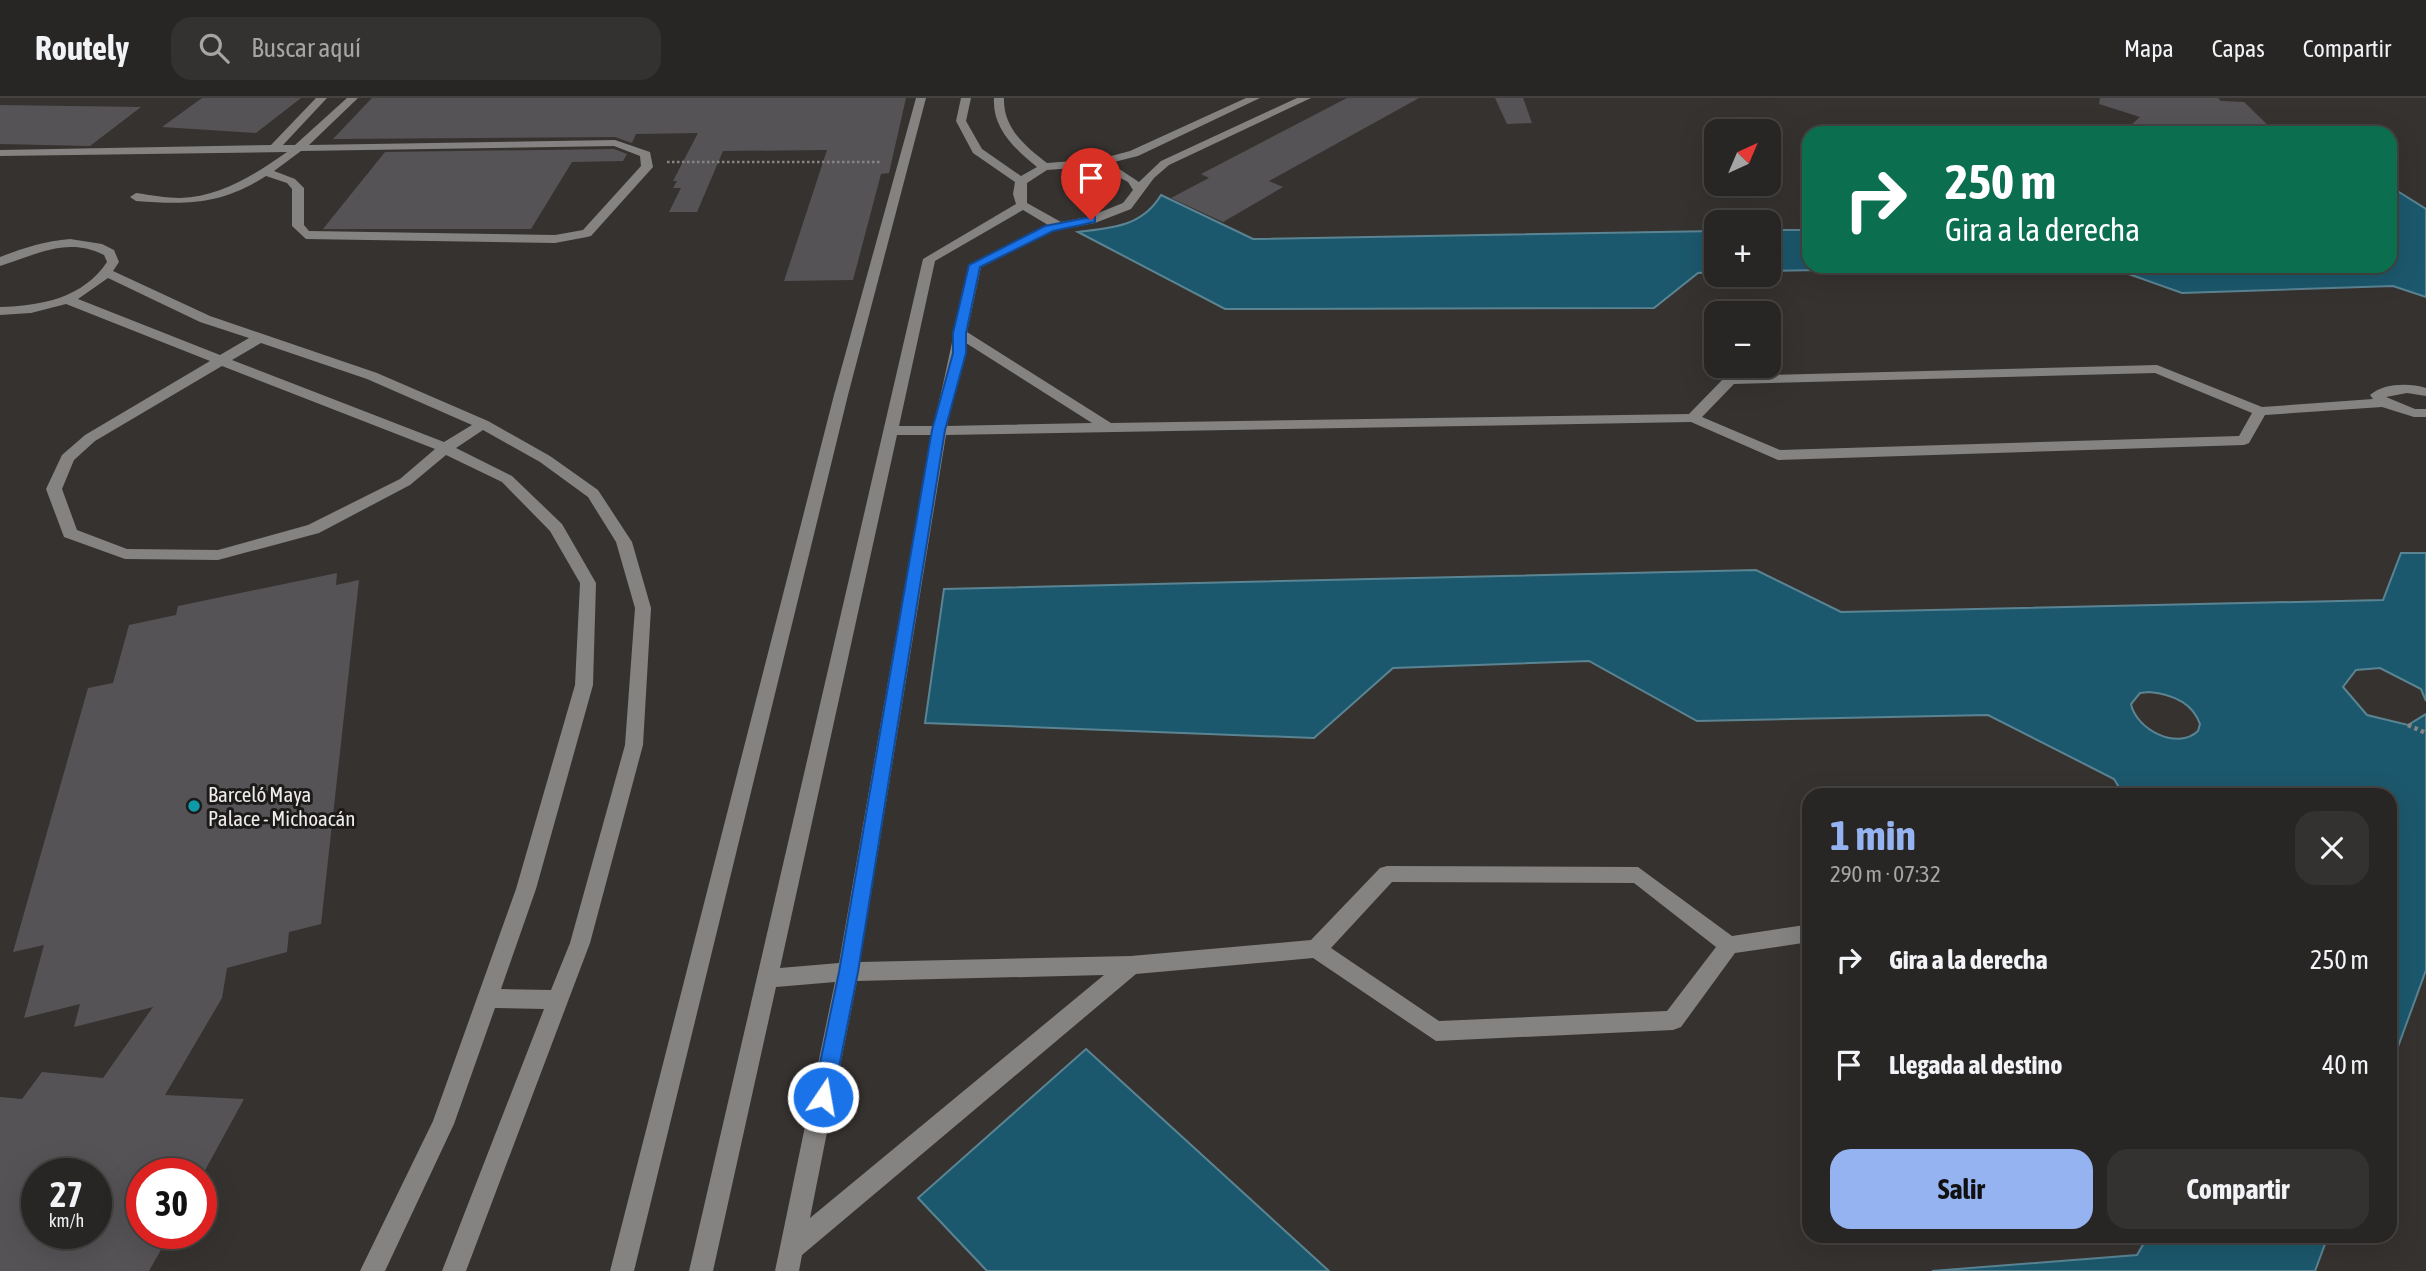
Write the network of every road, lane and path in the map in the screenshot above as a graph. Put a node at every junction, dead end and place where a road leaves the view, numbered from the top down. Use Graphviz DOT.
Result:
graph roads {
  1 [pos="322,98"];
  2 [pos="353,98"];
  3 [pos="921,98"];
  4 [pos="966,98"];
  5 [pos="999,98"];
  6 [pos="1255,98"];
  7 [pos="1306,98"];
  8 [pos="275,147"];
  9 [pos="301,147"];
  10 [pos="0,153"];
  11 [pos="282,158"];
  12 [pos="647,162"];
  13 [pos="904,162"];
  14 [pos="1100,162"];
  15 [pos="1044,167"];
  16 [pos="265,172"];
  17 [pos="1021,181"];
  18 [pos="1139,191"];
  19 [pos="136,197"];
  20 [pos="1022,205"];
  21 [pos="1058,225"];
  22 [pos="0,251"];
  23 [pos="17,254"];
  24 [pos="0,262"];
  25 [pos="107,273"];
  26 [pos="65,299"];
  27 [pos="0,311"];
  28 [pos="960,333"];
  29 [pos="259,338"];
  30 [pos="221,361"];
  31 [pos="2426,392"];
  32 [pos="2383,403"];
  33 [pos="2260,411"];
  34 [pos="2426,413"];
  35 [pos="1693,418"];
  36 [pos="483,424"];
  37 [pos="1106,426"];
  38 [pos="939,430"];
  39 [pos="890,431"];
  40 [pos="445,448"];
  41 [pos="2408,725"];
  42 [pos="2426,733"];
  43 [pos="1802,934"];
  44 [pos="1729,945"];
  45 [pos="1316,949"];
  46 [pos="1131,965"];
  47 [pos="848,972"];
  48 [pos="767,978"];
  49 [pos="488,998"];
  50 [pos="558,1000"];
  51 [pos="792,1248"];
  52 [pos="372,1271"];
  53 [pos="454,1271"];
  54 [pos="622,1271"];
  55 [pos="701,1271"];
  56 [pos="787,1271"];
  1 -- 8 [label="street"];
  2 -- 9 [label="street"];
  3 -- 13 [label="street"];
  4 -- 17 [label="street"];
  5 -- 15 [label="street"];
  6 -- 14 [label="street"];
  7 -- 18 [label="street"];
  8 -- 9 [label="street"];
  8 -- 10 [label="street"];
  8 -- 11 [label="street"];
  9 -- 11 [label="street"];
  9 -- 12 [label="street"];
  11 -- 16 [label="street"];
  12 -- 13 [label="path"];
  12 -- 16 [label="street"];
  13 -- 54 [label="street"];
  14 -- 15 [label="street"];
  14 -- 18 [label="street"];
  15 -- 17 [label="street"];
  16 -- 19 [label="street"];
  17 -- 20 [label="street"];
  18 -- 21 [label="street"];
  20 -- 21 [label="street"];
  20 -- 39 [label="street"];
  21 -- 28 [label="street"];
  22 -- 23 [label="street"];
  23 -- 24 [label="street"];
  23 -- 25 [label="street"];
  25 -- 26 [label="street"];
  25 -- 29 [label="street"];
  26 -- 27 [label="street"];
  26 -- 30 [label="street"];
  28 -- 37 [label="street"];
  28 -- 38 [label="street"];
  29 -- 30 [label="street"];
  29 -- 36 [label="street"];
  30 -- 40 [label="street"];
  30 -- 40 [label="street"];
  31 -- 32 [label="street"];
  32 -- 33 [label="street"];
  32 -- 34 [label="street"];
  33 -- 35 [label="street"];
  33 -- 35 [label="street"];
  35 -- 37 [label="street"];
  36 -- 40 [label="street"];
  36 -- 50 [label="street"];
  37 -- 38 [label="street"];
  38 -- 39 [label="street"];
  38 -- 47 [label="street"];
  39 -- 48 [label="street"];
  40 -- 49 [label="street"];
  41 -- 42 [label="path"];
  43 -- 44 [label="street"];
  44 -- 45 [label="street"];
  44 -- 45 [label="street"];
  45 -- 46 [label="street"];
  46 -- 47 [label="street"];
  46 -- 51 [label="street"];
  47 -- 48 [label="street"];
  47 -- 51 [label="street"];
  48 -- 55 [label="street"];
  49 -- 50 [label="street"];
  49 -- 52 [label="street"];
  50 -- 53 [label="street"];
  51 -- 56 [label="street"];
}
